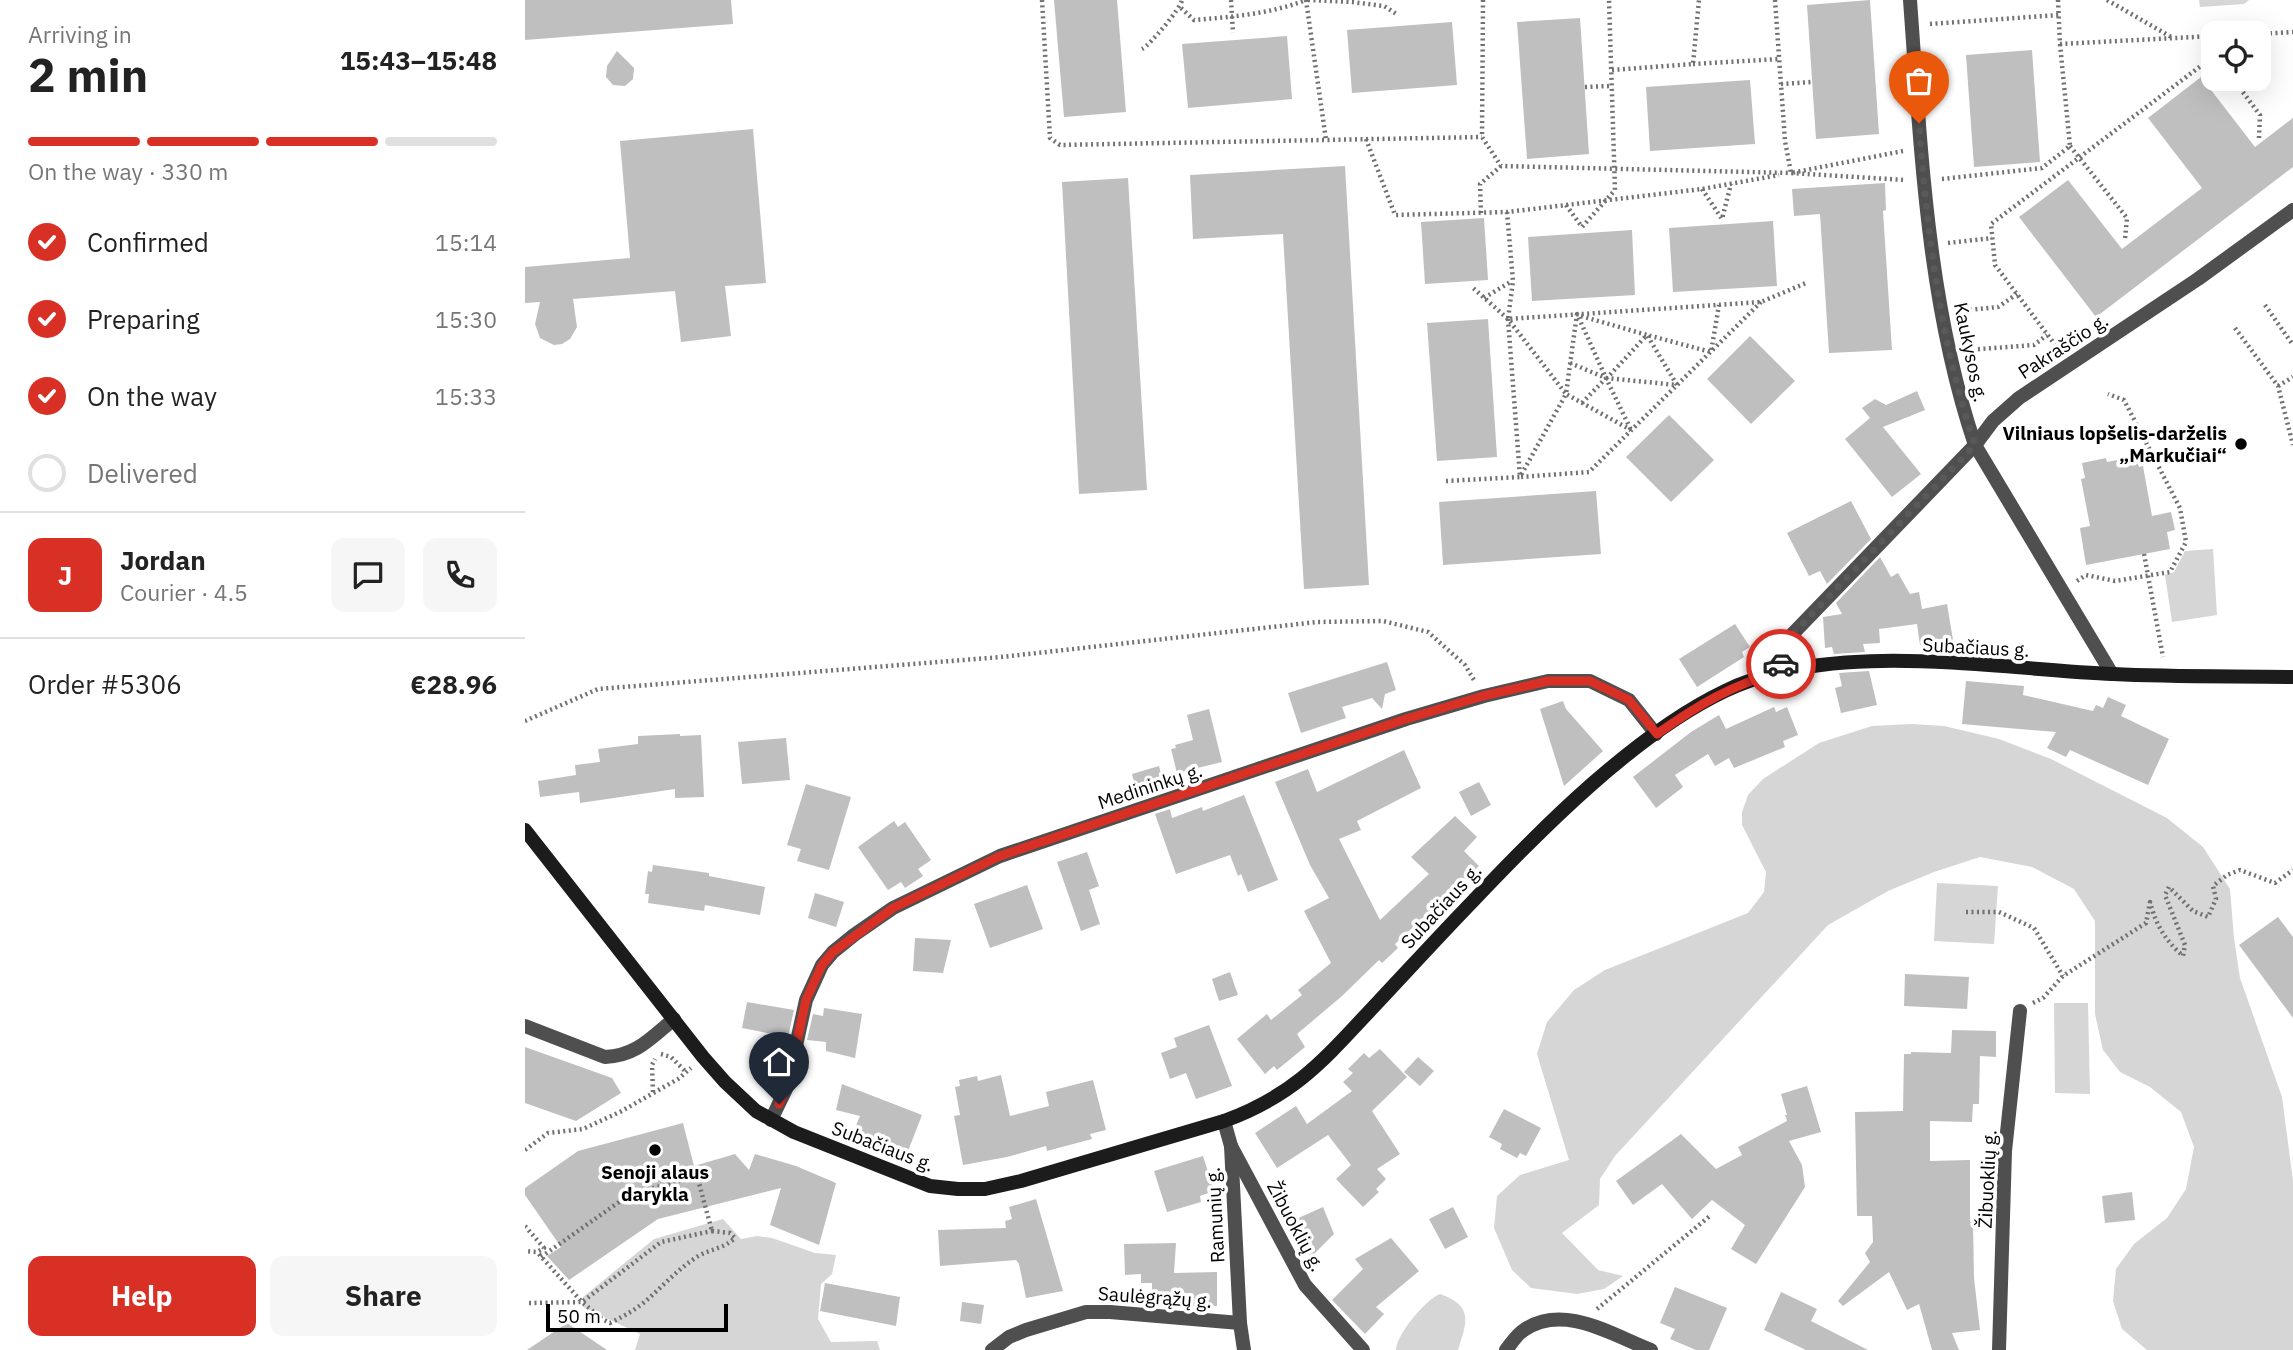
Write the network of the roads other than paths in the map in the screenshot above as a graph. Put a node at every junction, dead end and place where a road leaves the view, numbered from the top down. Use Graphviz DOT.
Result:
graph roads {
  1 [pos="1910,0"];
  2 [pos="2293,210"];
  3 [pos="1975,445"];
  4 [pos="1782,671"];
  5 [pos="2112,674"];
  6 [pos="2293,677"];
  7 [pos="1657,734"];
  8 [pos="525,830"];
  9 [pos="2020,1011"];
  10 [pos="674,1019"];
  11 [pos="525,1026"];
  12 [pos="771,1120"];
  13 [pos="1224,1121"];
  14 [pos="1231,1146"];
  15 [pos="1240,1323"];
  16 [pos="992,1350"];
  17 [pos="1244,1350"];
  18 [pos="1363,1350"];
  19 [pos="1506,1350"];
  20 [pos="1651,1350"];
  21 [pos="1999,1350"];
  1 -- 3 [label="street, Kaukysos g."];
  2 -- 3 [label="street, Pakraščio g."];
  3 -- 4 [label="street, Pakraščio g."];
  3 -- 5 [label="street, Kaukysos g."];
  4 -- 5 [label="street, Subačiaus g."];
  4 -- 7 [label="street, Subačiaus g."];
  5 -- 6 [label="street, Subačiaus g."];
  7 -- 12 [label="street, Medininkų g."];
  7 -- 13 [label="street, Subačiaus g."];
  8 -- 10 [label="street, Subačiaus g."];
  9 -- 21 [label="street, Žibuoklių g."];
  10 -- 11 [label="street"];
  10 -- 12 [label="street, Subačiaus g."];
  12 -- 13 [label="street, Subačiaus g."];
  13 -- 14 [label="street, Ramunių g."];
  14 -- 15 [label="street, Ramunių g."];
  14 -- 18 [label="street, Žibuoklių g."];
  15 -- 16 [label="street, Saulėgrąžų g."];
  15 -- 17 [label="street, Ramunių g."];
  19 -- 20 [label="street"];
}
